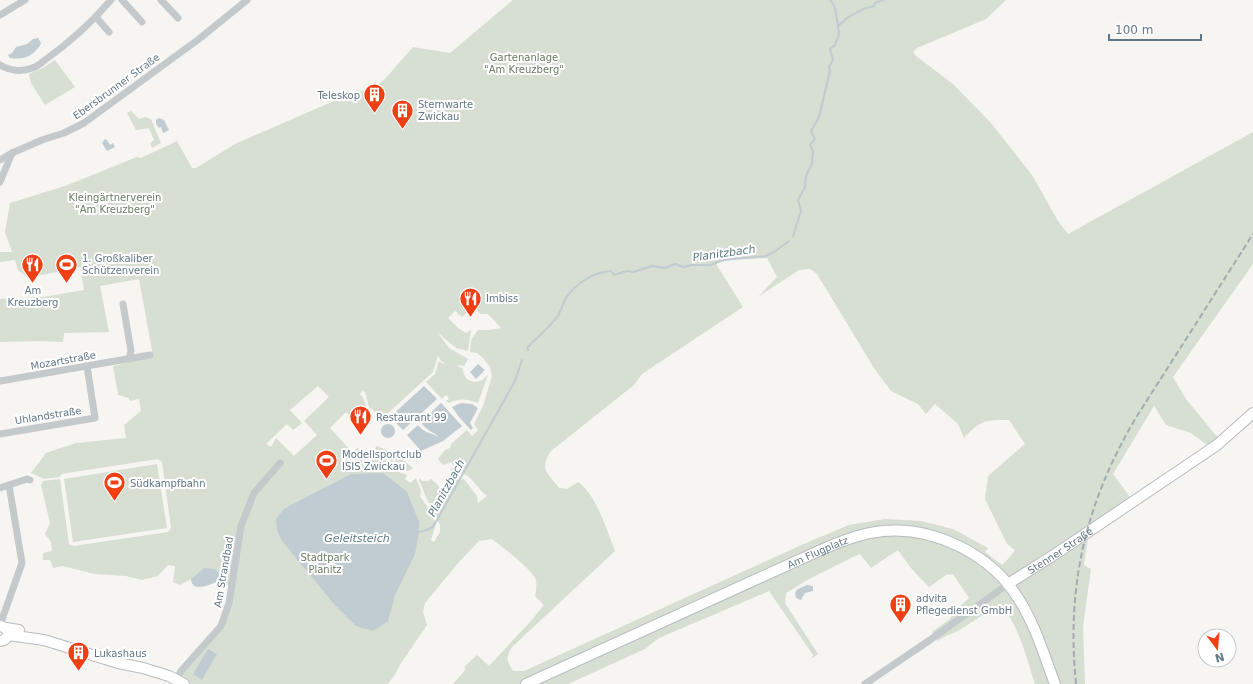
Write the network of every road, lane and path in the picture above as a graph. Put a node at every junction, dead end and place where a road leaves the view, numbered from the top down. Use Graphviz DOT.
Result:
graph roads {
  1 [pos="25,0"];
  2 [pos="111,0"];
  3 [pos="122,0"];
  4 [pos="161,0"];
  5 [pos="245,0"];
  6 [pos="0,15"];
  7 [pos="96,17"];
  8 [pos="178,18"];
  9 [pos="142,22"];
  10 [pos="109,32"];
  11 [pos="0,65"];
  12 [pos="12,153"];
  13 [pos="0,160"];
  14 [pos="0,182"];
  15 [pos="123,304"];
  16 [pos="150,355"];
  17 [pos="129,359"];
  18 [pos="87,366"];
  19 [pos="0,381"];
  20 [pos="1253,413"];
  21 [pos="0,434"];
  22 [pos="280,463"];
  23 [pos="30,480"];
  24 [pos="9,485"];
  25 [pos="0,488"];
  26 [pos="1008,584"];
  27 [pos="3,607"];
  28 [pos="2,634"];
  29 [pos="180,682"];
  30 [pos="529,682"];
  31 [pos="865,684"];
  32 [pos="1055,684"];
  1 -- 6 [label="street"];
  2 -- 7 [label="street"];
  3 -- 9 [label="street"];
  4 -- 8 [label="street"];
  5 -- 12 [label="street, Ebersbrunner Straße"];
  7 -- 10 [label="street"];
  7 -- 11 [label="street"];
  12 -- 13 [label="street, Ebersbrunner Straße"];
  12 -- 14 [label="street"];
  15 -- 17 [label="street"];
  16 -- 17 [label="street, Mozartstraße"];
  17 -- 18 [label="street, Mozartstraße"];
  18 -- 19 [label="street, Mozartstraße"];
  18 -- 21 [label="street, Uhlandstraße"];
  20 -- 26 [label="main road, Stenner Straße"];
  22 -- 29 [label="street, Am Strandbad"];
  23 -- 24 [label="street"];
  24 -- 25 [label="street"];
  24 -- 27 [label="street"];
  26 -- 30 [label="main road, Am Flugplatz"];
  26 -- 31 [label="street, Stenner Straße"];
  26 -- 32 [label="main road, Am Flugplatz"];
  27 -- 28 [label="street"];
  28 -- 29 [label="main road"];
}
